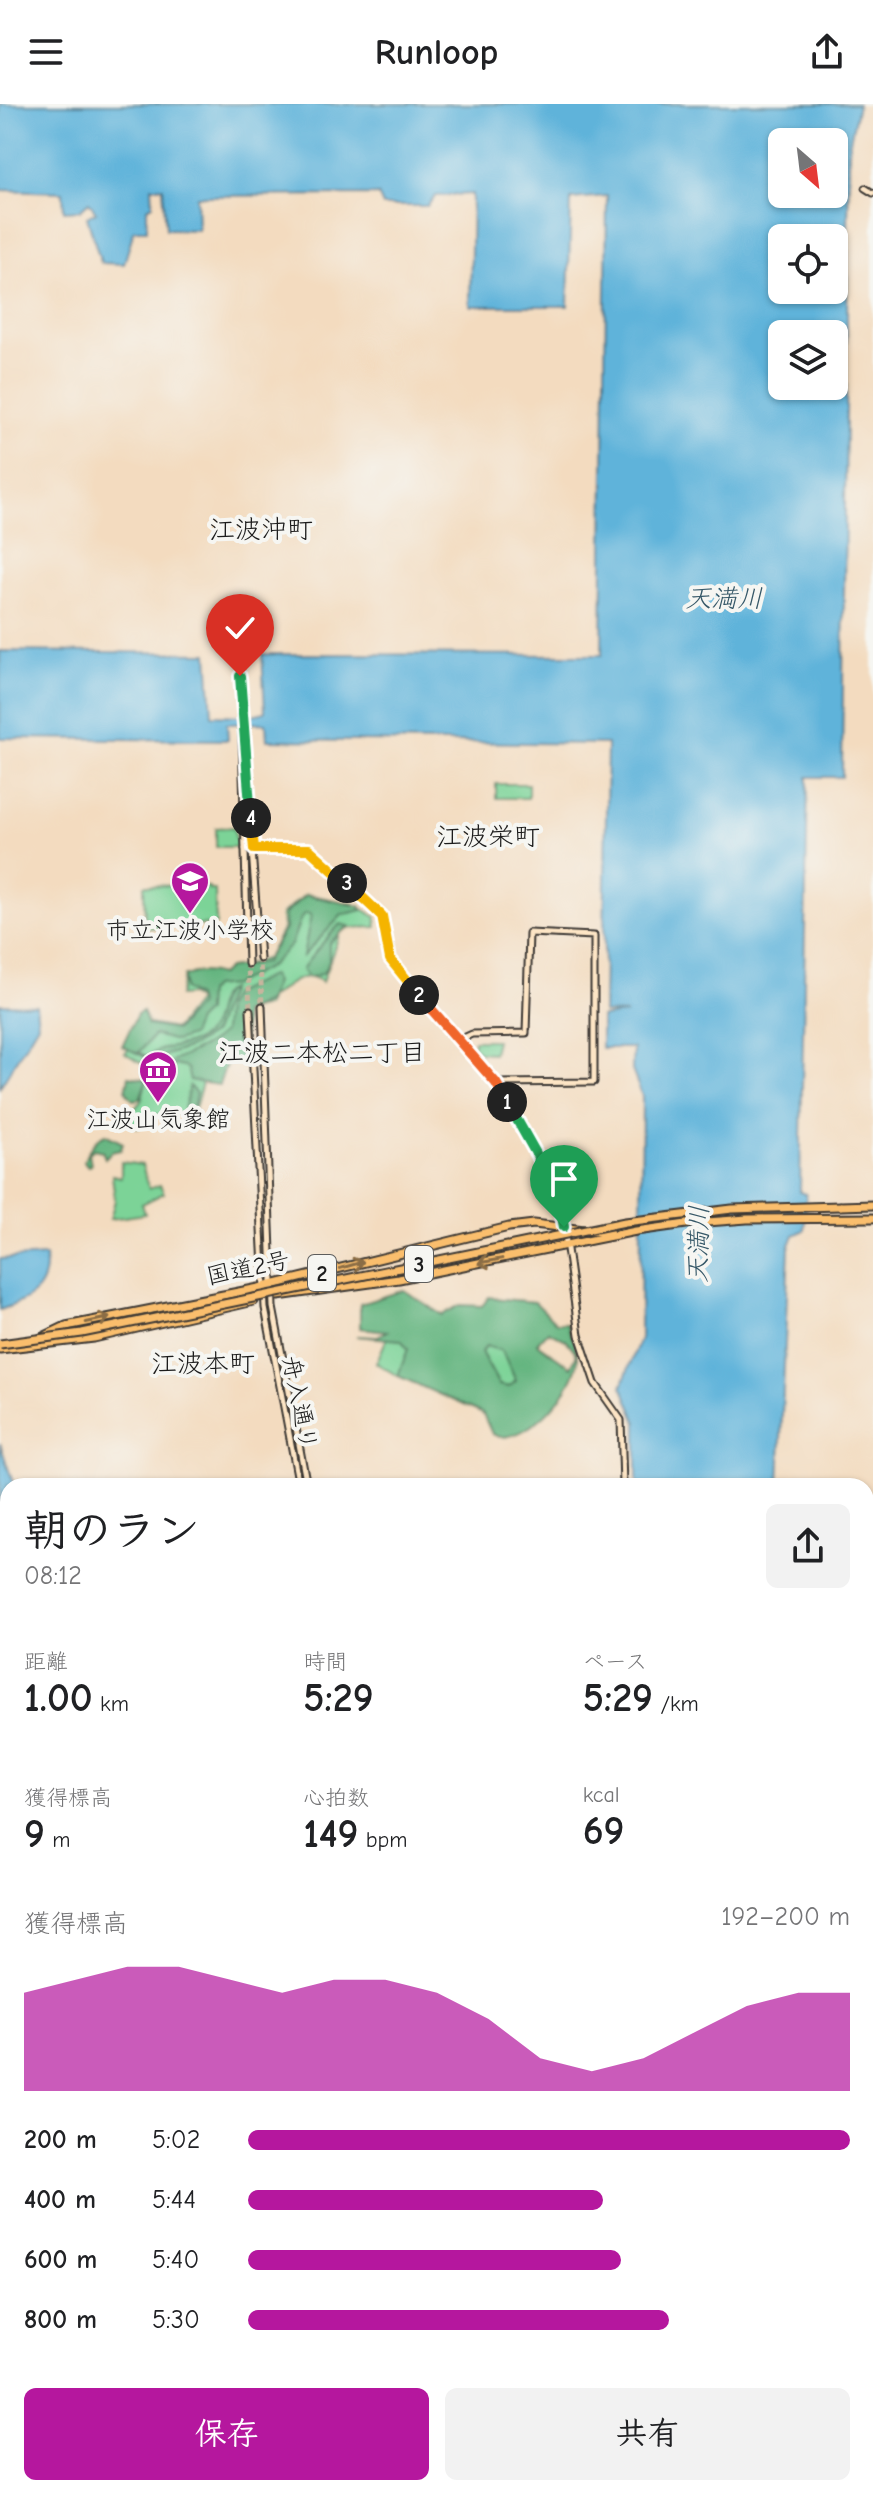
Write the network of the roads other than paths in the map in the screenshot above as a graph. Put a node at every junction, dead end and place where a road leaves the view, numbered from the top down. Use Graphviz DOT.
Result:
graph roads {
  1 [pos="865,188"];
  2 [pos="873,193"];
  3 [pos="240,660"];
  4 [pos="242,722"];
  5 [pos="245,849"];
  6 [pos="254,849"];
  7 [pos="260,959"];
  8 [pos="248,964"];
  9 [pos="262,1006"];
  10 [pos="250,1010"];
  11 [pos="459,1040"];
  12 [pos="496,1083"];
  13 [pos="873,1206"];
  14 [pos="873,1218"];
  15 [pos="564,1227"];
  16 [pos="624,1234"];
  17 [pos="566,1245"];
  18 [pos="268,1286"];
  19 [pos="268,1298"];
  20 [pos="0,1347"];
  21 [pos="22,1347"];
  22 [pos="297,1478"];
  23 [pos="305,1478"];
  24 [pos="623,1478"];
  1 -- 2 [label="street"];
  3 -- 4 [label="street"];
  4 -- 5 [label="street"];
  4 -- 6 [label="street"];
  5 -- 6 [label="street"];
  5 -- 8 [label="street"];
  6 -- 7 [label="street"];
  6 -- 11 [label="street"];
  9 -- 18 [label="street"];
  10 -- 18 [label="street"];
  11 -- 12 [label="street"];
  11 -- 12 [label="street"];
  12 -- 15 [label="street"];
  13 -- 20 [label="highway, 3, bridge"];
  14 -- 16 [label="highway, 国道2号 / 2"];
  15 -- 16 [label="highway, 国道2号 / 2"];
  15 -- 17 [label="street"];
  18 -- 15 [label="highway, 国道2号 / 2, one-way"];
  16 -- 17 [label="highway, 国道2号 / 2"];
  17 -- 19 [label="highway, 国道2号 / 2, one-way"];
  17 -- 24 [label="street"];
  18 -- 19 [label="street"];
  21 -- 18 [label="highway, 国道2号 / 2, one-way"];
  19 -- 21 [label="highway, 国道2号 / 2"];
  19 -- 22 [label="street, 舟入通り"];
  19 -- 23 [label="street, 舟入通り"];
  20 -- 21 [label="highway, 2, bridge"];
}
